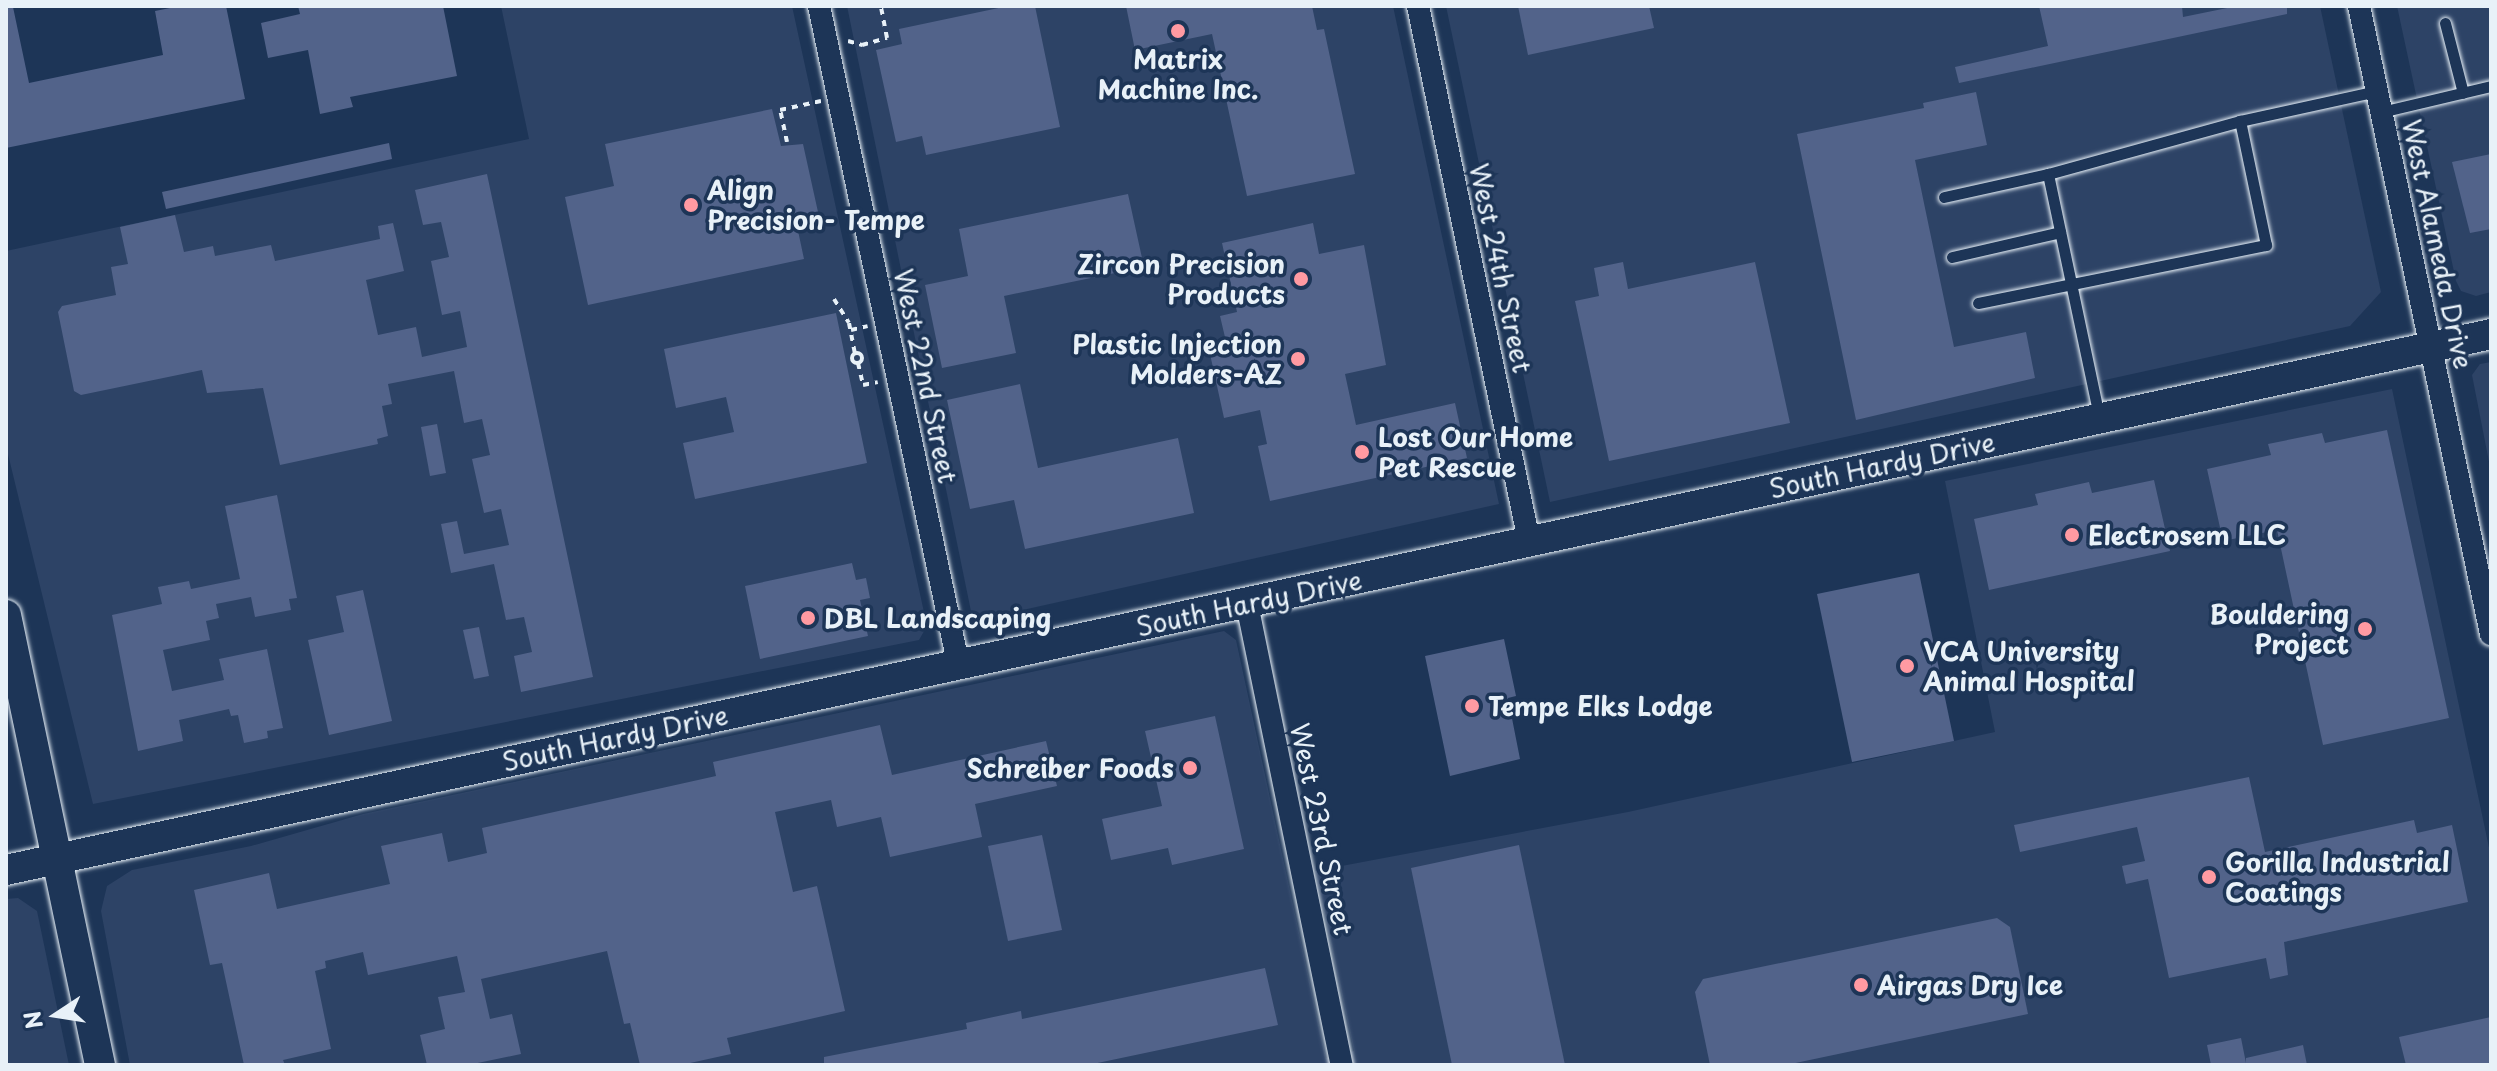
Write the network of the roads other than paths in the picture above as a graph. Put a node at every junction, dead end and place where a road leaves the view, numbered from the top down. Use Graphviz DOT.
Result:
graph roads {
  1 [pos="819,6"];
  2 [pos="1418,6"];
  3 [pos="2359,6"];
  4 [pos="2445,23"];
  5 [pos="2491,86"];
  6 [pos="2463,93"];
  7 [pos="2379,102"];
  8 [pos="2240,121"];
  9 [pos="2048,174"];
  10 [pos="1944,197"];
  11 [pos="2060,232"];
  12 [pos="1952,257"];
  13 [pos="2071,285"];
  14 [pos="1978,303"];
  15 [pos="2491,334"];
  16 [pos="2431,347"];
  17 [pos="2099,420"];
  18 [pos="1529,541"];
  19 [pos="1247,604"];
  20 [pos="6,615"];
  21 [pos="2491,634"];
  22 [pos="958,663"];
  23 [pos="57,860"];
  24 [pos="6,870"];
  25 [pos="100,1065"];
  26 [pos="1342,1065"];
  1 -- 22 [label="street, West 22nd Street"];
  2 -- 18 [label="street, West 24th Street"];
  3 -- 7 [label="street, West Alameda Drive"];
  4 -- 6 [label="lane"];
  5 -- 6 [label="lane"];
  6 -- 7 [label="lane"];
  7 -- 8 [label="lane"];
  7 -- 16 [label="street, West Alameda Drive"];
  8 -- 9 [label="lane"];
  8 -- 13 [label="lane"];
  9 -- 10 [label="lane"];
  9 -- 11 [label="lane"];
  11 -- 12 [label="lane"];
  11 -- 13 [label="lane"];
  13 -- 14 [label="lane"];
  13 -- 17 [label="lane"];
  15 -- 16 [label="street, South Hardy Drive"];
  16 -- 17 [label="street, South Hardy Drive"];
  16 -- 21 [label="street, West Alameda Drive"];
  17 -- 18 [label="street, South Hardy Drive"];
  18 -- 19 [label="street, South Hardy Drive"];
  19 -- 22 [label="street, South Hardy Drive"];
  19 -- 26 [label="street, West 23rd Street"];
  20 -- 23 [label="street"];
  22 -- 23 [label="street, South Hardy Drive"];
  23 -- 24 [label="street, South Hardy Drive"];
  23 -- 25 [label="street"];
}
